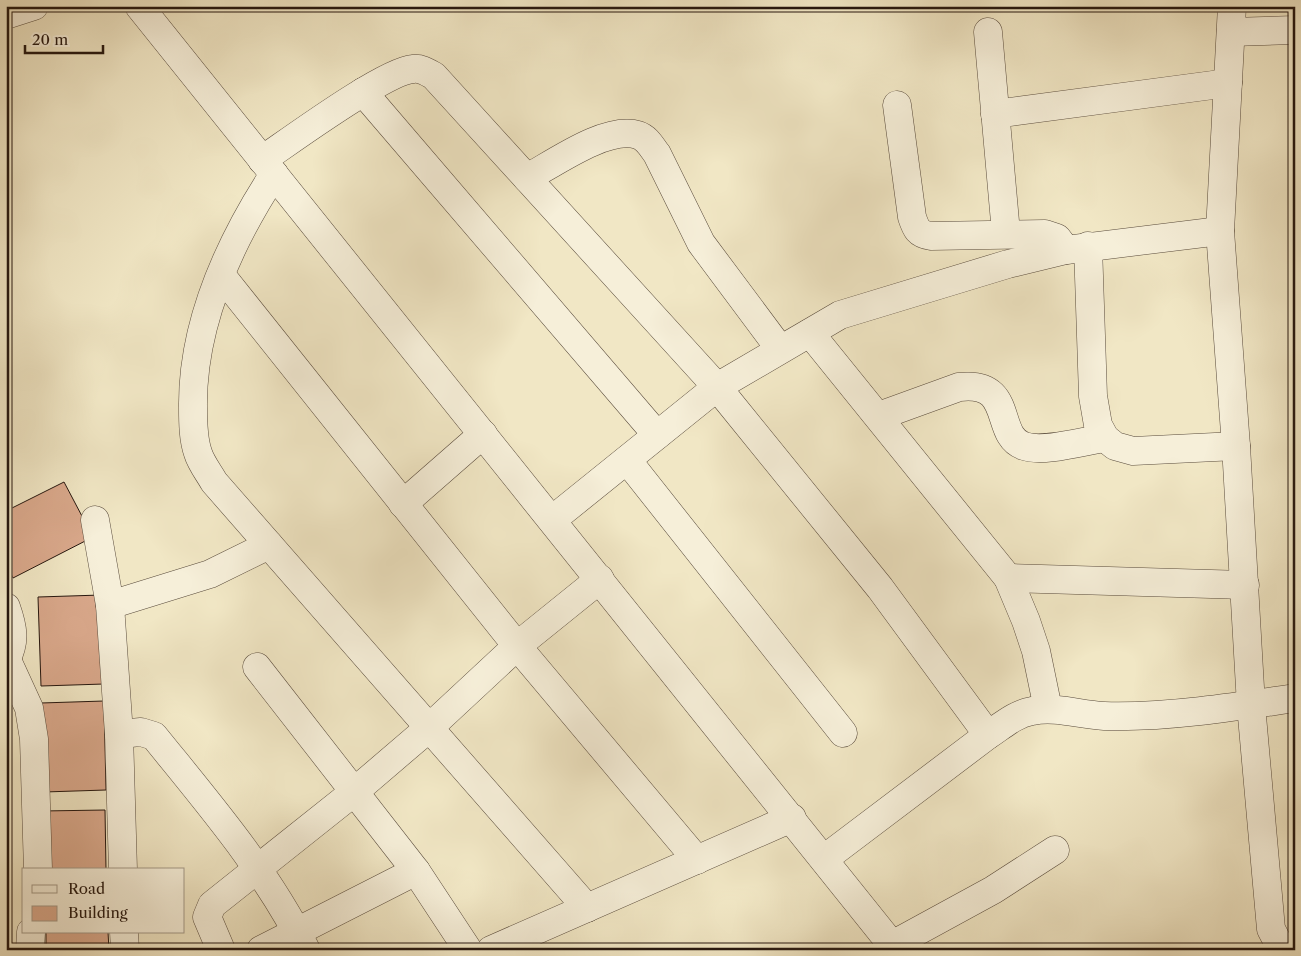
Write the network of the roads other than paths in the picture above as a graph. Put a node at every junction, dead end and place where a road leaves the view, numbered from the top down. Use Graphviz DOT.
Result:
graph roads {
  1 [pos="34,6"];
  2 [pos="139,6"];
  3 [pos="6,15"];
  4 [pos="1232,19"];
  5 [pos="1295,30"];
  6 [pos="988,32"];
  7 [pos="1228,83"];
  8 [pos="364,92"];
  9 [pos="897,105"];
  10 [pos="995,114"];
  11 [pos="268,167"];
  12 [pos="527,178"];
  13 [pos="1220,231"];
  14 [pos="1006,233"];
  15 [pos="1077,248"];
  16 [pos="221,275"];
  17 [pos="810,333"];
  18 [pos="780,349"];
  19 [pos="717,386"];
  20 [pos="879,416"];
  21 [pos="483,434"];
  22 [pos="657,435"];
  23 [pos="1105,438"];
  24 [pos="1236,446"];
  25 [pos="626,460"];
  26 [pos="403,504"];
  27 [pos="95,520"];
  28 [pos="552,520"];
  29 [pos="270,544"];
  30 [pos="1008,578"];
  31 [pos="600,579"];
  32 [pos="1244,585"];
  33 [pos="110,605"];
  34 [pos="6,607"];
  35 [pos="517,646"];
  36 [pos="7,660"];
  37 [pos="257,667"];
  38 [pos="1295,698"];
  39 [pos="1251,705"];
  40 [pos="1048,709"];
  41 [pos="430,726"];
  42 [pos="843,733"];
  43 [pos="119,734"];
  44 [pos="988,735"];
  45 [pos="354,792"];
  46 [pos="792,818"];
  47 [pos="1055,850"];
  48 [pos="824,859"];
  49 [pos="697,860"];
  50 [pos="38,868"];
  51 [pos="123,868"];
  52 [pos="257,869"];
  53 [pos="416,871"];
  54 [pos="587,908"];
  55 [pos="31,934"];
  56 [pos="124,934"];
  57 [pos="538,940"];
  58 [pos="301,941"];
  59 [pos="895,947"];
  60 [pos="30,950"];
  61 [pos="125,950"];
  62 [pos="222,950"];
  63 [pos="261,950"];
  64 [pos="468,950"];
  65 [pos="491,950"];
  66 [pos="1282,950"];
  1 -- 3 [label="street"];
  2 -- 11 [label="street"];
  4 -- 5 [label="street"];
  4 -- 7 [label="street"];
  6 -- 10 [label="street"];
  7 -- 10 [label="street"];
  7 -- 13 [label="street"];
  8 -- 11 [label="street"];
  8 -- 12 [label="street"];
  8 -- 22 [label="street"];
  9 -- 14 [label="street"];
  10 -- 14 [label="street"];
  11 -- 16 [label="street"];
  11 -- 21 [label="street"];
  12 -- 18 [label="street"];
  12 -- 19 [label="street"];
  13 -- 15 [label="street"];
  13 -- 24 [label="street"];
  14 -- 15 [label="street"];
  15 -- 17 [label="street"];
  15 -- 23 [label="street"];
  16 -- 26 [label="street"];
  16 -- 29 [label="street"];
  17 -- 18 [label="street"];
  17 -- 20 [label="street"];
  18 -- 19 [label="street"];
  19 -- 22 [label="street"];
  19 -- 44 [label="street"];
  20 -- 23 [label="street"];
  20 -- 30 [label="street"];
  21 -- 26 [label="street"];
  21 -- 28 [label="street"];
  22 -- 25 [label="street"];
  23 -- 24 [label="street"];
  24 -- 32 [label="street"];
  25 -- 28 [label="street"];
  25 -- 42 [label="street"];
  26 -- 35 [label="street"];
  27 -- 33 [label="street"];
  28 -- 31 [label="street"];
  29 -- 33 [label="street"];
  29 -- 41 [label="street"];
  30 -- 32 [label="street"];
  30 -- 40 [label="street"];
  31 -- 35 [label="street"];
  31 -- 46 [label="street"];
  32 -- 39 [label="street"];
  33 -- 43 [label="street"];
  34 -- 36 [label="street"];
  35 -- 41 [label="street"];
  35 -- 49 [label="street"];
  36 -- 50 [label="street"];
  37 -- 45 [label="street"];
  38 -- 39 [label="street"];
  39 -- 40 [label="street"];
  39 -- 66 [label="street"];
  40 -- 44 [label="street"];
  41 -- 45 [label="street"];
  41 -- 54 [label="street"];
  43 -- 51 [label="street"];
  43 -- 52 [label="street"];
  44 -- 48 [label="street"];
  45 -- 52 [label="street"];
  45 -- 53 [label="street"];
  46 -- 48 [label="street"];
  46 -- 49 [label="street"];
  47 -- 59 [label="street"];
  48 -- 59 [label="street"];
  49 -- 54 [label="street"];
  52 -- 58 [label="street"];
  52 -- 62 [label="street"];
  53 -- 58 [label="street"];
  53 -- 64 [label="street"];
  54 -- 57 [label="street"];
  55 -- 60 [label="street"];
  56 -- 61 [label="street"];
  57 -- 65 [label="street"];
  58 -- 63 [label="street"];
}
